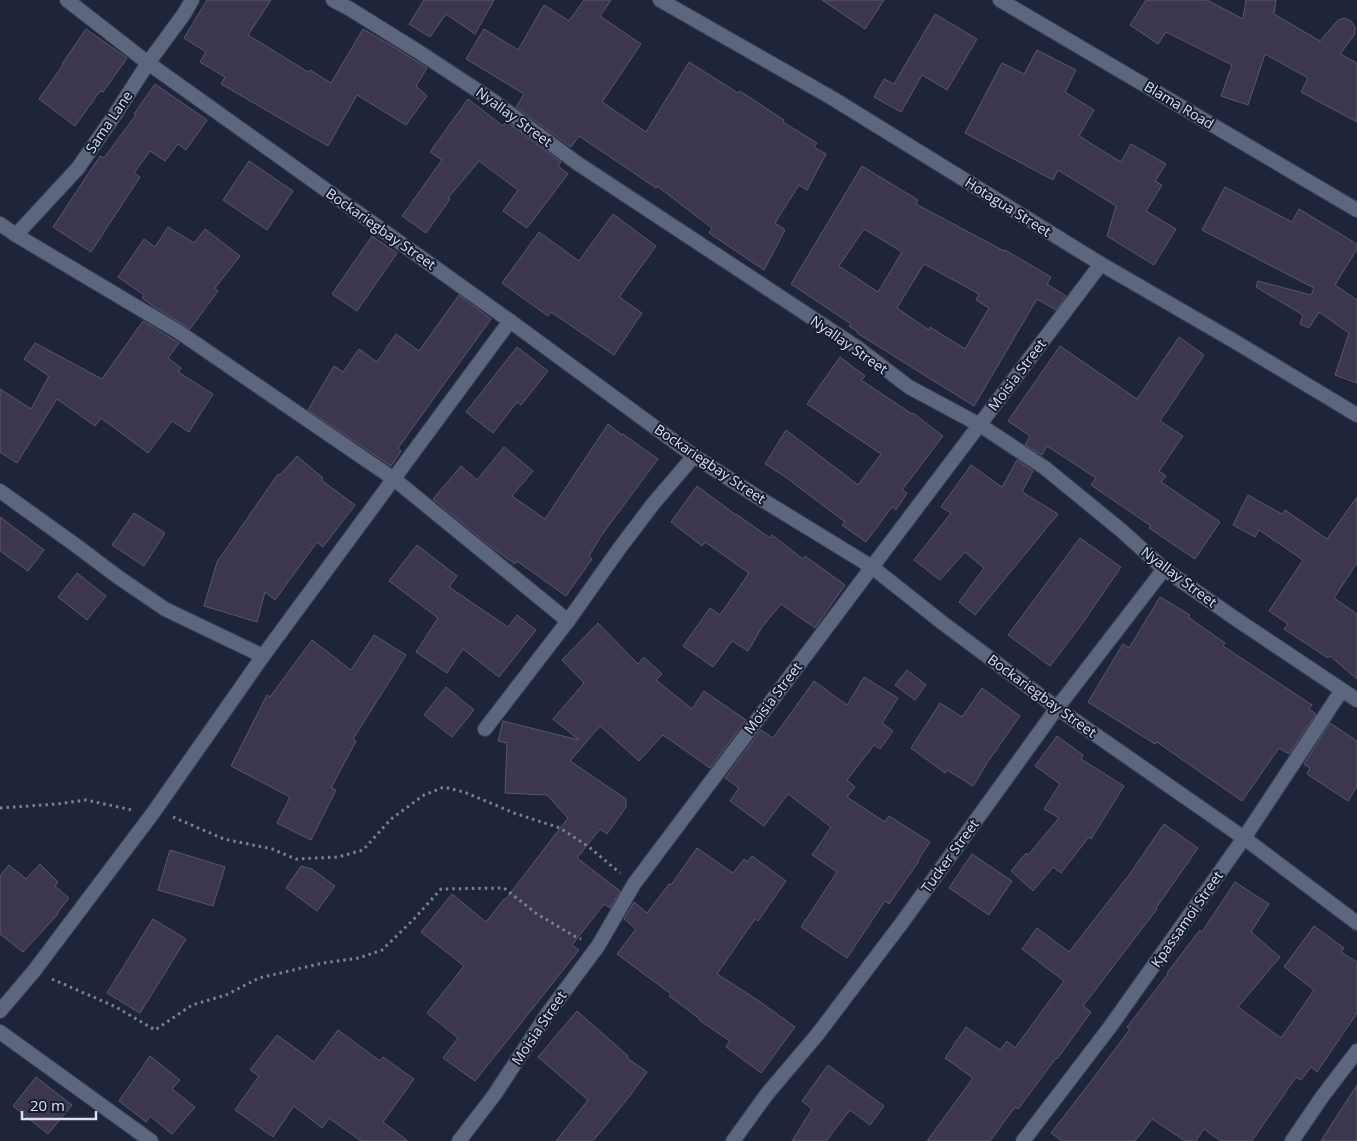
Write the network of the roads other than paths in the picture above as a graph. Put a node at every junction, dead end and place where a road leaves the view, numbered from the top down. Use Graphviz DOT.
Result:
graph roads {
  1 [pos="67,0"];
  2 [pos="192,0"];
  3 [pos="333,0"];
  4 [pos="660,0"];
  5 [pos="1000,0"];
  6 [pos="148,63"];
  7 [pos="1357,210"];
  8 [pos="0,224"];
  9 [pos="16,235"];
  10 [pos="1101,264"];
  11 [pos="510,321"];
  12 [pos="1357,415"];
  13 [pos="980,425"];
  14 [pos="694,456"];
  15 [pos="394,479"];
  16 [pos="0,491"];
  17 [pos="872,567"];
  18 [pos="1164,569"];
  19 [pos="568,621"];
  20 [pos="263,656"];
  21 [pos="1342,690"];
  22 [pos="1357,700"];
  23 [pos="1057,708"];
  24 [pos="485,729"];
  25 [pos="1244,838"];
  26 [pos="1357,923"];
  27 [pos="0,1011"];
  28 [pos="0,1032"];
  29 [pos="1357,1051"];
  30 [pos="151,1141"];
  31 [pos="459,1141"];
  32 [pos="733,1141"];
  33 [pos="1023,1141"];
  34 [pos="1292,1141"];
  1 -- 6 [label="street, Bockariegbay Street"];
  2 -- 6 [label="street, Sama Lane"];
  3 -- 13 [label="street, Nyallay Street"];
  4 -- 10 [label="street, Hotagua Street"];
  5 -- 7 [label="street, Blama Road"];
  6 -- 9 [label="street, Sama Lane"];
  6 -- 11 [label="street, Bockariegbay Street"];
  8 -- 9 [label="street"];
  9 -- 15 [label="street"];
  10 -- 12 [label="street, Hotagua Street"];
  10 -- 13 [label="street, Moisia Street"];
  11 -- 14 [label="street, Bockariegbay Street"];
  11 -- 15 [label="street"];
  13 -- 17 [label="street, Moisia Street"];
  13 -- 18 [label="street, Nyallay Street"];
  14 -- 17 [label="street, Bockariegbay Street"];
  14 -- 19 [label="street"];
  15 -- 19 [label="street"];
  15 -- 20 [label="street"];
  16 -- 20 [label="street"];
  17 -- 23 [label="street, Bockariegbay Street"];
  17 -- 31 [label="street, Moisia Street"];
  18 -- 21 [label="street, Nyallay Street"];
  18 -- 23 [label="street, Tucker Street"];
  19 -- 24 [label="street"];
  20 -- 27 [label="street"];
  21 -- 22 [label="street, Nyallay Street"];
  21 -- 25 [label="street, Kpassamoi Street"];
  23 -- 25 [label="street, Bockariegbay Street"];
  23 -- 32 [label="street, Tucker Street"];
  25 -- 26 [label="street, Bockariegbay Street"];
  25 -- 33 [label="street, Kpassamoi Street"];
  28 -- 30 [label="street"];
  29 -- 34 [label="street"];
}
